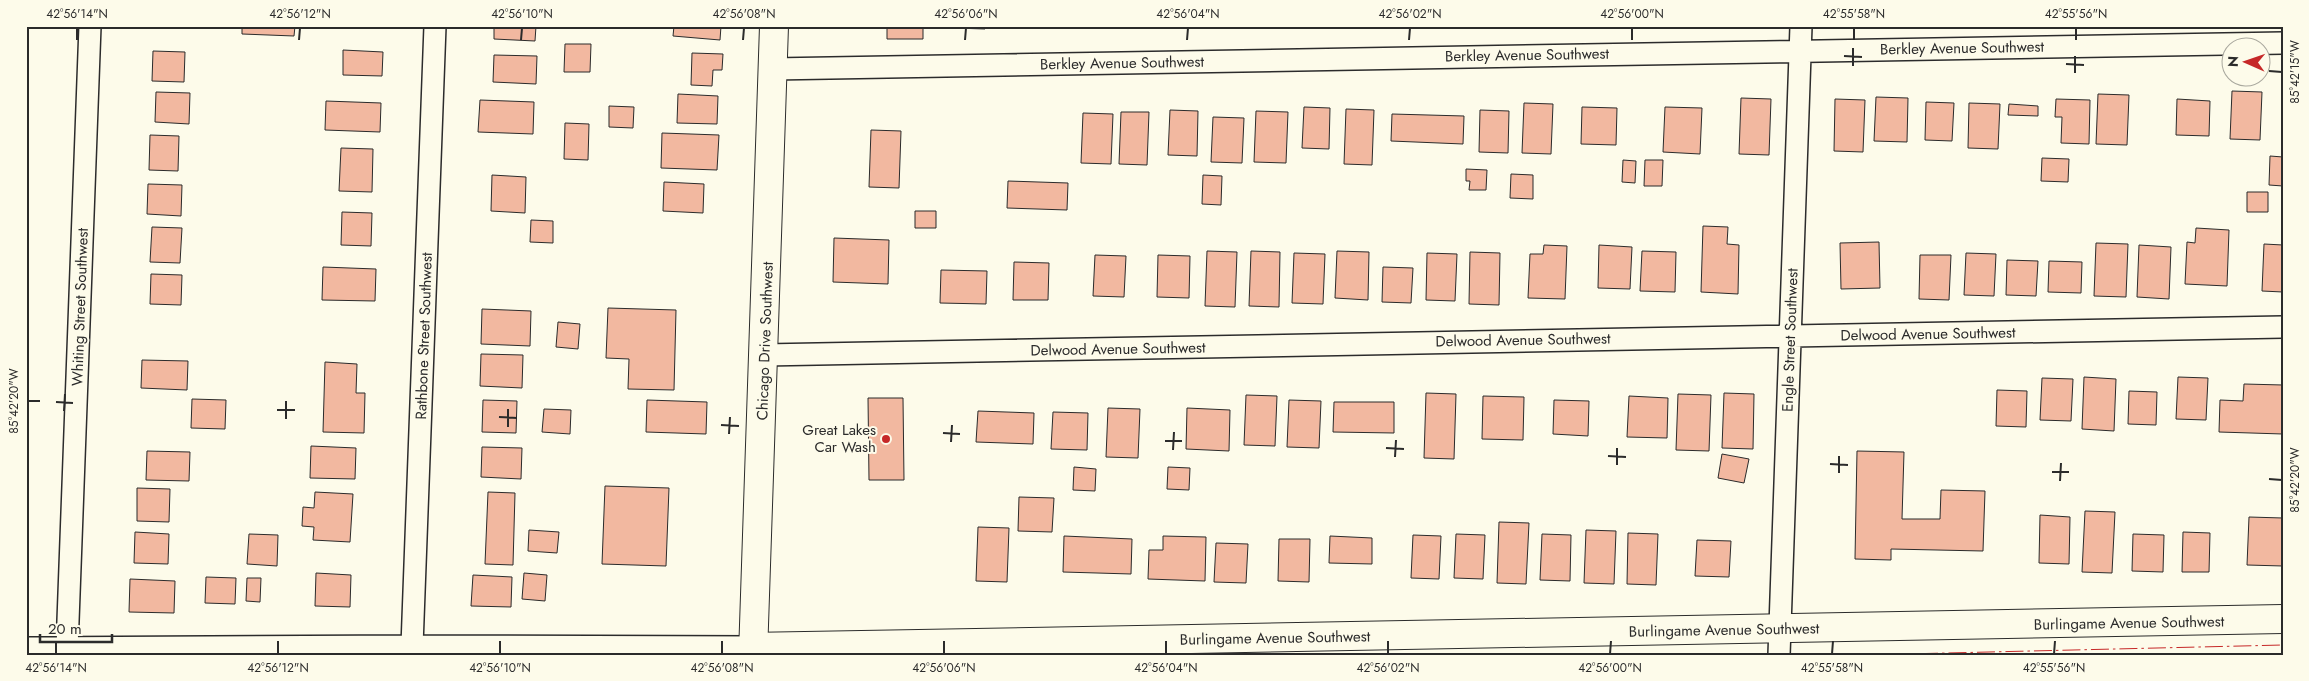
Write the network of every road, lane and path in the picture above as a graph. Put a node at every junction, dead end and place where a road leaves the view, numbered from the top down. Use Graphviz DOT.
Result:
graph roads {
  1 [pos="90,26"];
  2 [pos="435,26"];
  3 [pos="774,26"];
  4 [pos="1801,26"];
  5 [pos="2283,43"];
  6 [pos="1800,50"];
  7 [pos="772,69"];
  8 [pos="2283,327"];
  9 [pos="1790,335"];
  10 [pos="764,355"];
  11 [pos="2283,619"];
  12 [pos="1780,642"];
  13 [pos="412,646"];
  14 [pos="26,648"];
  15 [pos="68,648"];
  16 [pos="754,651"];
  1 -- 15 [label="street, Whiting Street Southwest"];
  2 -- 13 [label="street, Rathbone Street Southwest"];
  3 -- 7 [label="street, Chicago Drive Southwest"];
  4 -- 6 [label="street, Engle Street Southwest"];
  5 -- 6 [label="street, Berkley Avenue Southwest"];
  6 -- 7 [label="street, Berkley Avenue Southwest"];
  6 -- 9 [label="street, Engle Street Southwest"];
  7 -- 10 [label="street, Chicago Drive Southwest"];
  8 -- 9 [label="street, Delwood Avenue Southwest"];
  9 -- 10 [label="street, Delwood Avenue Southwest"];
  9 -- 12 [label="street, Engle Street Southwest"];
  10 -- 16 [label="street, Chicago Drive Southwest"];
  11 -- 12 [label="street, Burlingame Avenue Southwest"];
  12 -- 16 [label="street, Burlingame Avenue Southwest"];
  13 -- 15 [label="street, Burlingame Avenue Southwest"];
  13 -- 16 [label="street, Burlingame Avenue Southwest"];
  14 -- 15 [label="street, Burlingame Avenue Southwest"];
}
